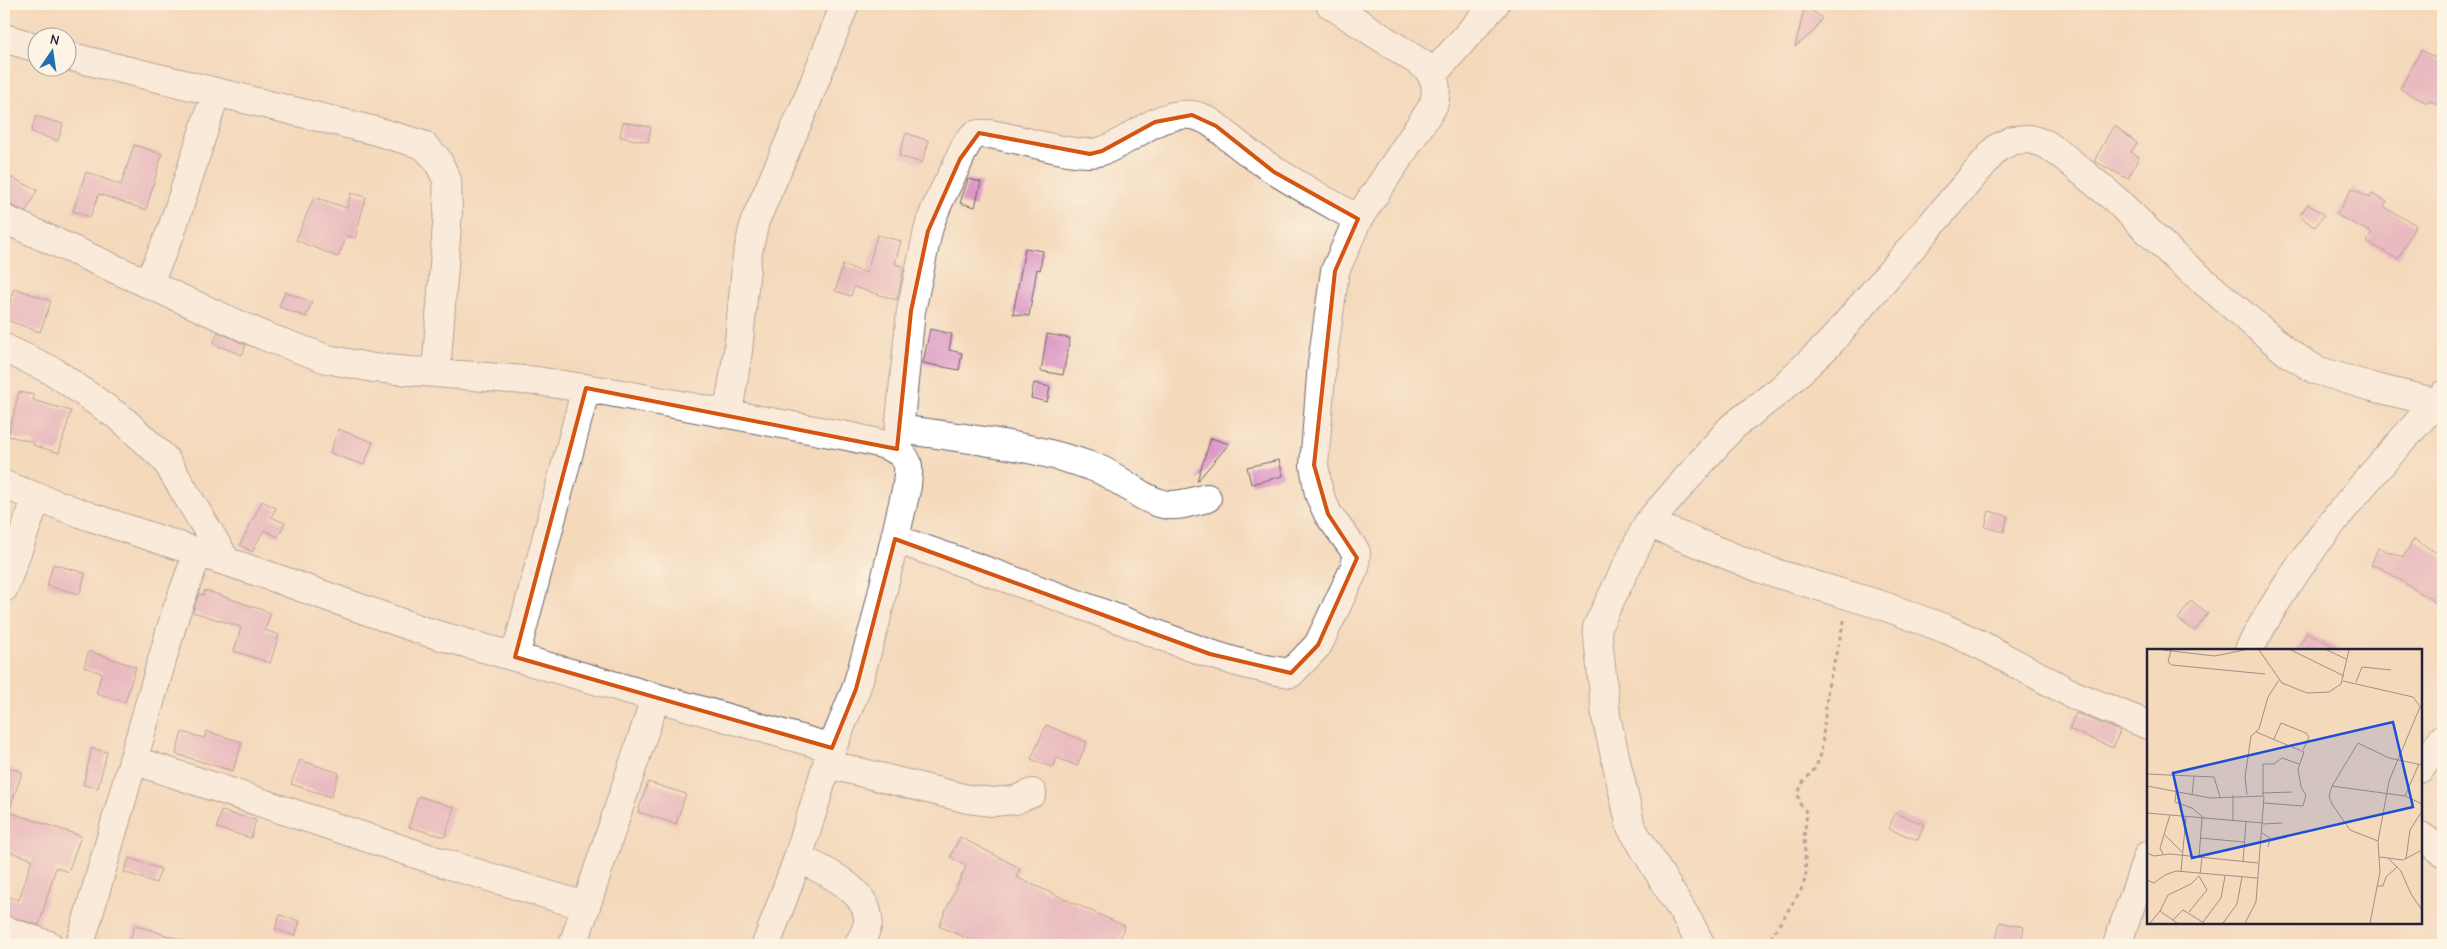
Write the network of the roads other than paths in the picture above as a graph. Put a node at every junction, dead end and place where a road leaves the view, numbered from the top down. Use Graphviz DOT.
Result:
graph roads {
  1 [pos="845,4"];
  2 [pos="1330,4"];
  3 [pos="1495,4"];
  4 [pos="4,38"];
  5 [pos="28,45"];
  6 [pos="78,58"];
  7 [pos="1433,74"];
  8 [pos="216,92"];
  9 [pos="4,219"];
  10 [pos="1358,219"];
  11 [pos="148,284"];
  12 [pos="4,348"];
  13 [pos="436,373"];
  14 [pos="586,388"];
  15 [pos="2441,400"];
  16 [pos="728,413"];
  17 [pos="898,440"];
  18 [pos="4,485"];
  19 [pos="37,497"];
  20 [pos="1207,498"];
  21 [pos="1648,523"];
  22 [pos="895,539"];
  23 [pos="198,552"];
  24 [pos="227,562"];
  25 [pos="4,588"];
  26 [pos="2250,649"];
  27 [pos="515,657"];
  28 [pos="655,699"];
  29 [pos="2147,725"];
  30 [pos="2443,738"];
  31 [pos="829,756"];
  32 [pos="133,760"];
  33 [pos="2422,767"];
  34 [pos="1032,793"];
  35 [pos="2422,837"];
  36 [pos="2443,852"];
  37 [pos="798,858"];
  38 [pos="2147,858"];
  39 [pos="584,906"];
  40 [pos="4,930"];
  41 [pos="49,945"];
  42 [pos="80,945"];
  43 [pos="573,945"];
  44 [pos="766,945"];
  45 [pos="858,945"];
  46 [pos="1701,945"];
  47 [pos="2117,945"];
  1 -- 16 [label="street"];
  2 -- 7 [label="street"];
  3 -- 7 [label="street"];
  4 -- 5 [label="street"];
  6 -- 8 [label="street"];
  7 -- 10 [label="street"];
  8 -- 11 [label="street"];
  8 -- 13 [label="street"];
  9 -- 11 [label="street"];
  10 -- 17 [label="street"];
  10 -- 22 [label="street"];
  11 -- 13 [label="street"];
  12 -- 24 [label="street"];
  13 -- 14 [label="street"];
  14 -- 16 [label="street"];
  14 -- 27 [label="street"];
  15 -- 21 [label="street"];
  15 -- 26 [label="street"];
  16 -- 17 [label="street"];
  17 -- 20 [label="street"];
  17 -- 22 [label="street"];
  18 -- 19 [label="street"];
  19 -- 23 [label="street"];
  19 -- 25 [label="street"];
  21 -- 29 [label="street"];
  21 -- 46 [label="street"];
  22 -- 31 [label="street"];
  23 -- 24 [label="street"];
  23 -- 32 [label="street"];
  24 -- 27 [label="street"];
  27 -- 28 [label="street"];
  28 -- 31 [label="street"];
  28 -- 39 [label="street"];
  30 -- 33 [label="street"];
  31 -- 34 [label="street"];
  31 -- 37 [label="street"];
  32 -- 39 [label="street"];
  32 -- 42 [label="street"];
  35 -- 36 [label="street"];
  37 -- 44 [label="street"];
  37 -- 45 [label="street"];
  38 -- 47 [label="street"];
  39 -- 43 [label="street"];
  40 -- 41 [label="street"];
}
